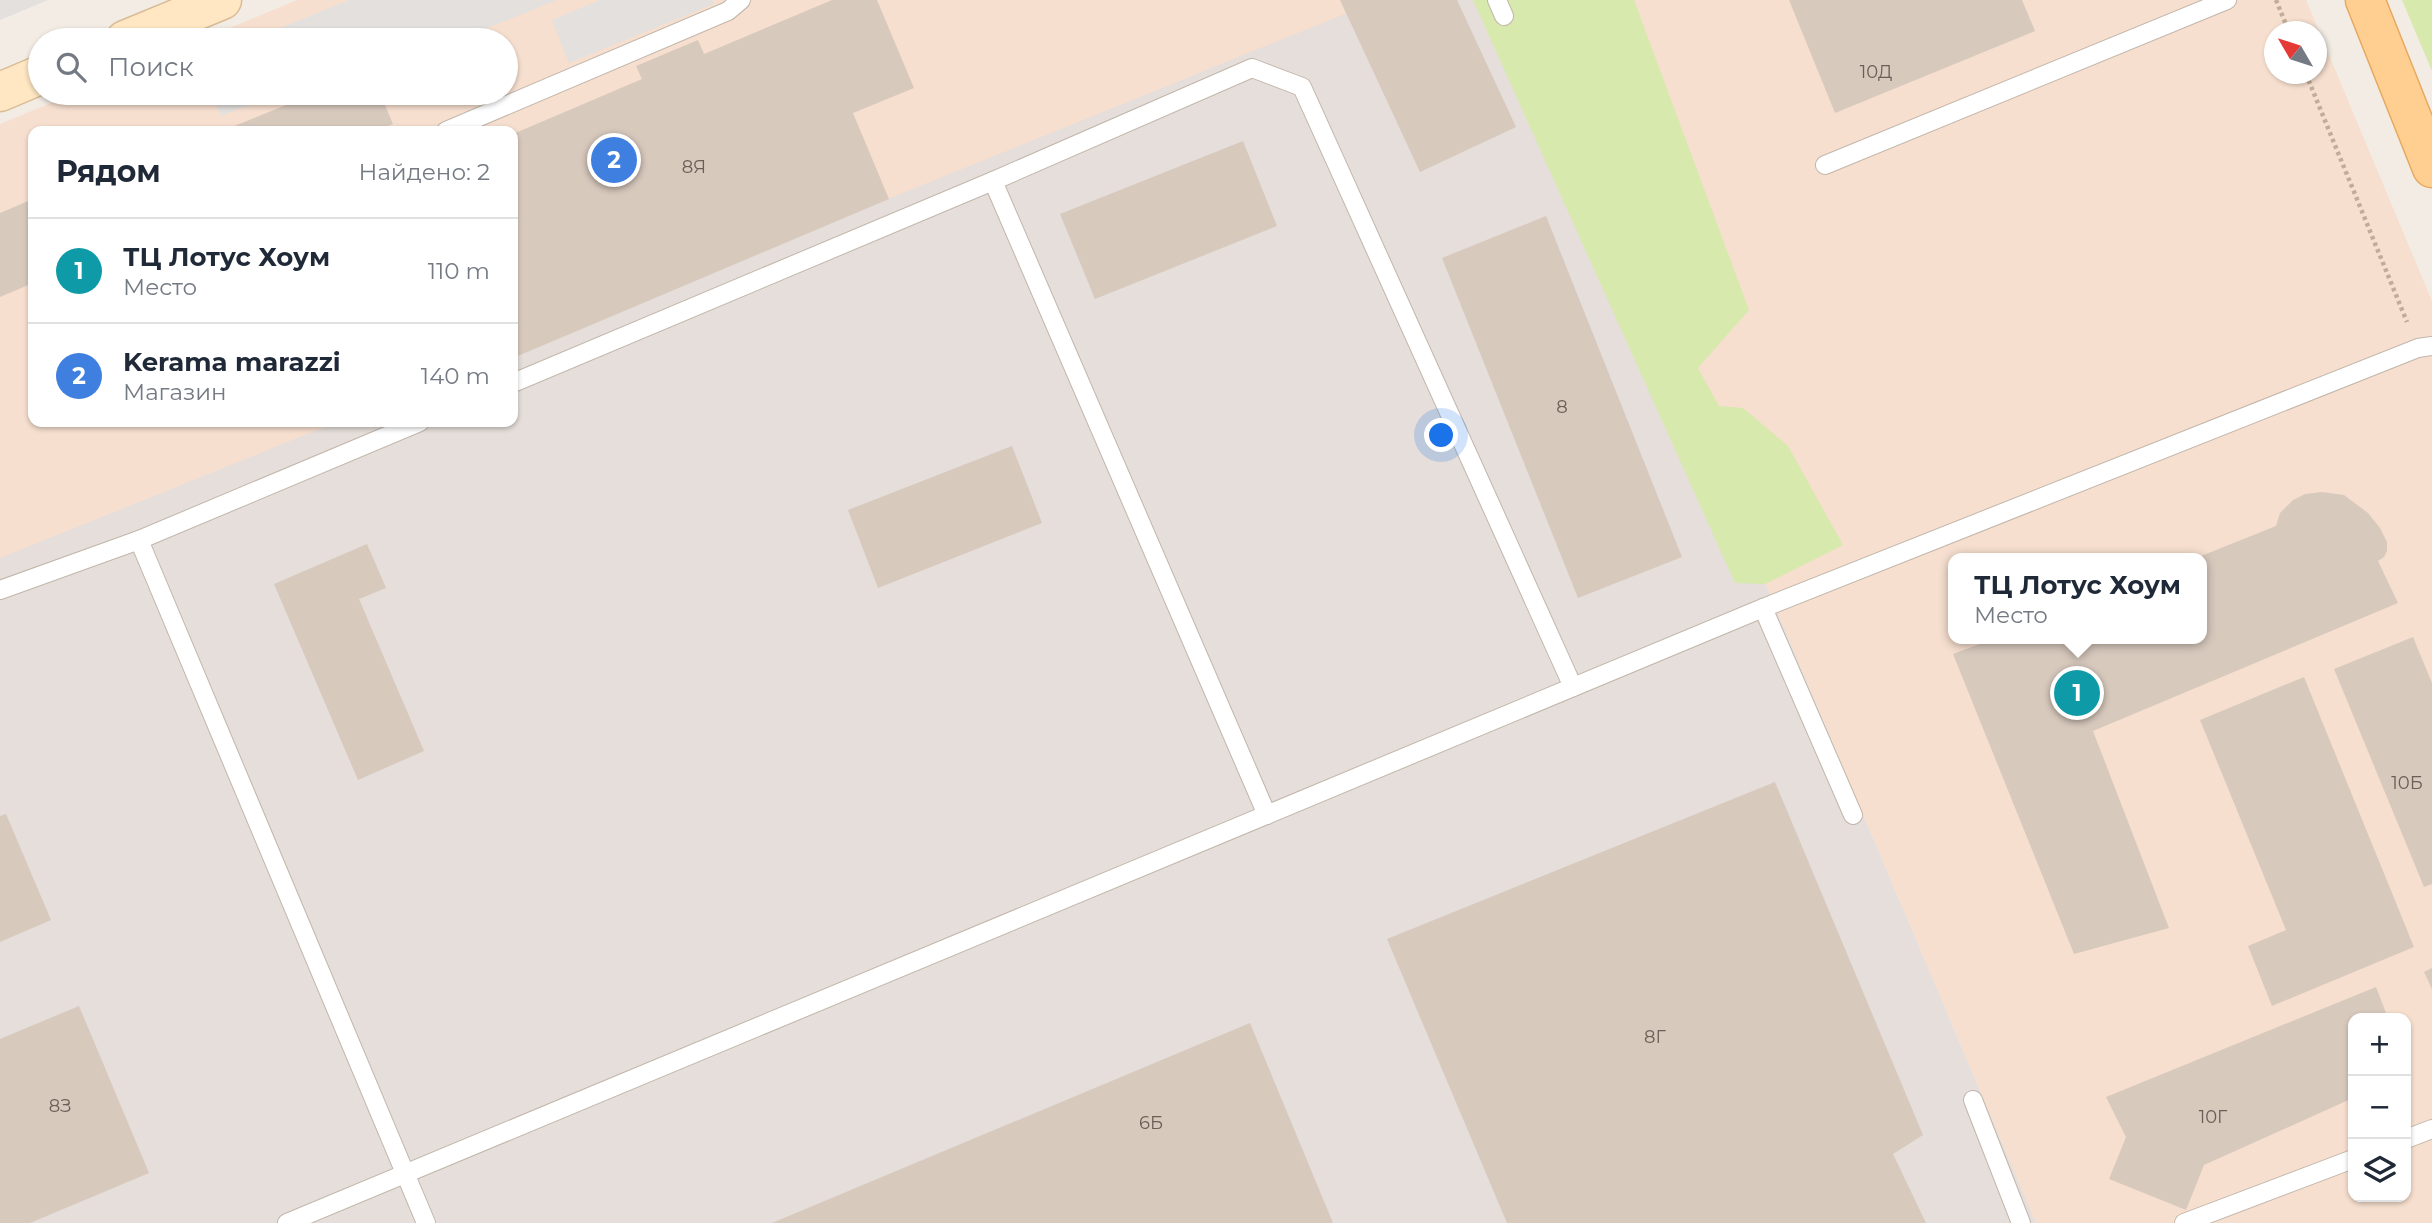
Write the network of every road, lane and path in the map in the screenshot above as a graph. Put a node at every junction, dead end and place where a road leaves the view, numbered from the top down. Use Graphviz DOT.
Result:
graph roads {
  1 [pos="222,0"];
  2 [pos="741,0"];
  3 [pos="2227,0"];
  4 [pos="2276,0"];
  5 [pos="2365,0"];
  6 [pos="2285,21"];
  7 [pos="154,28"];
  8 [pos="28,80"];
  9 [pos="2310,84"];
  10 [pos="0,92"];
  11 [pos="518,100"];
  12 [pos="507,105"];
  13 [pos="458,126"];
  14 [pos="1825,165"];
  15 [pos="2432,168"];
  16 [pos="993,181"];
  17 [pos="2425,347"];
  18 [pos="518,381"];
  19 [pos="408,427"];
  20 [pos="139,540"];
  21 [pos="0,590"];
  22 [pos="1763,608"];
  23 [pos="1573,687"];
  24 [pos="1267,815"];
  25 [pos="1853,815"];
  26 [pos="1973,1100"];
  27 [pos="2432,1129"];
  28 [pos="2411,1137"];
  29 [pos="2348,1161"];
  30 [pos="406,1175"];
  31 [pos="287,1223"];
  32 [pos="426,1223"];
  33 [pos="2021,1223"];
  34 [pos="2184,1223"];
  1 -- 7 [label="main road"];
  2 -- 11 [label="lane"];
  3 -- 14 [label="lane"];
  4 -- 6 [label="path"];
  5 -- 15 [label="main road"];
  8 -- 10 [label="main road"];
  9 -- 17 [label="path"];
  12 -- 13 [label="lane"];
  16 -- 18 [label="lane"];
  16 -- 23 [label="lane"];
  16 -- 24 [label="lane"];
  17 -- 22 [label="lane"];
  19 -- 20 [label="lane"];
  20 -- 21 [label="lane"];
  20 -- 30 [label="lane"];
  22 -- 23 [label="lane"];
  22 -- 25 [label="lane"];
  23 -- 24 [label="lane"];
  24 -- 30 [label="lane"];
  26 -- 33 [label="lane"];
  27 -- 28 [label="lane"];
  29 -- 34 [label="lane"];
  30 -- 31 [label="lane"];
  30 -- 32 [label="lane"];
}
